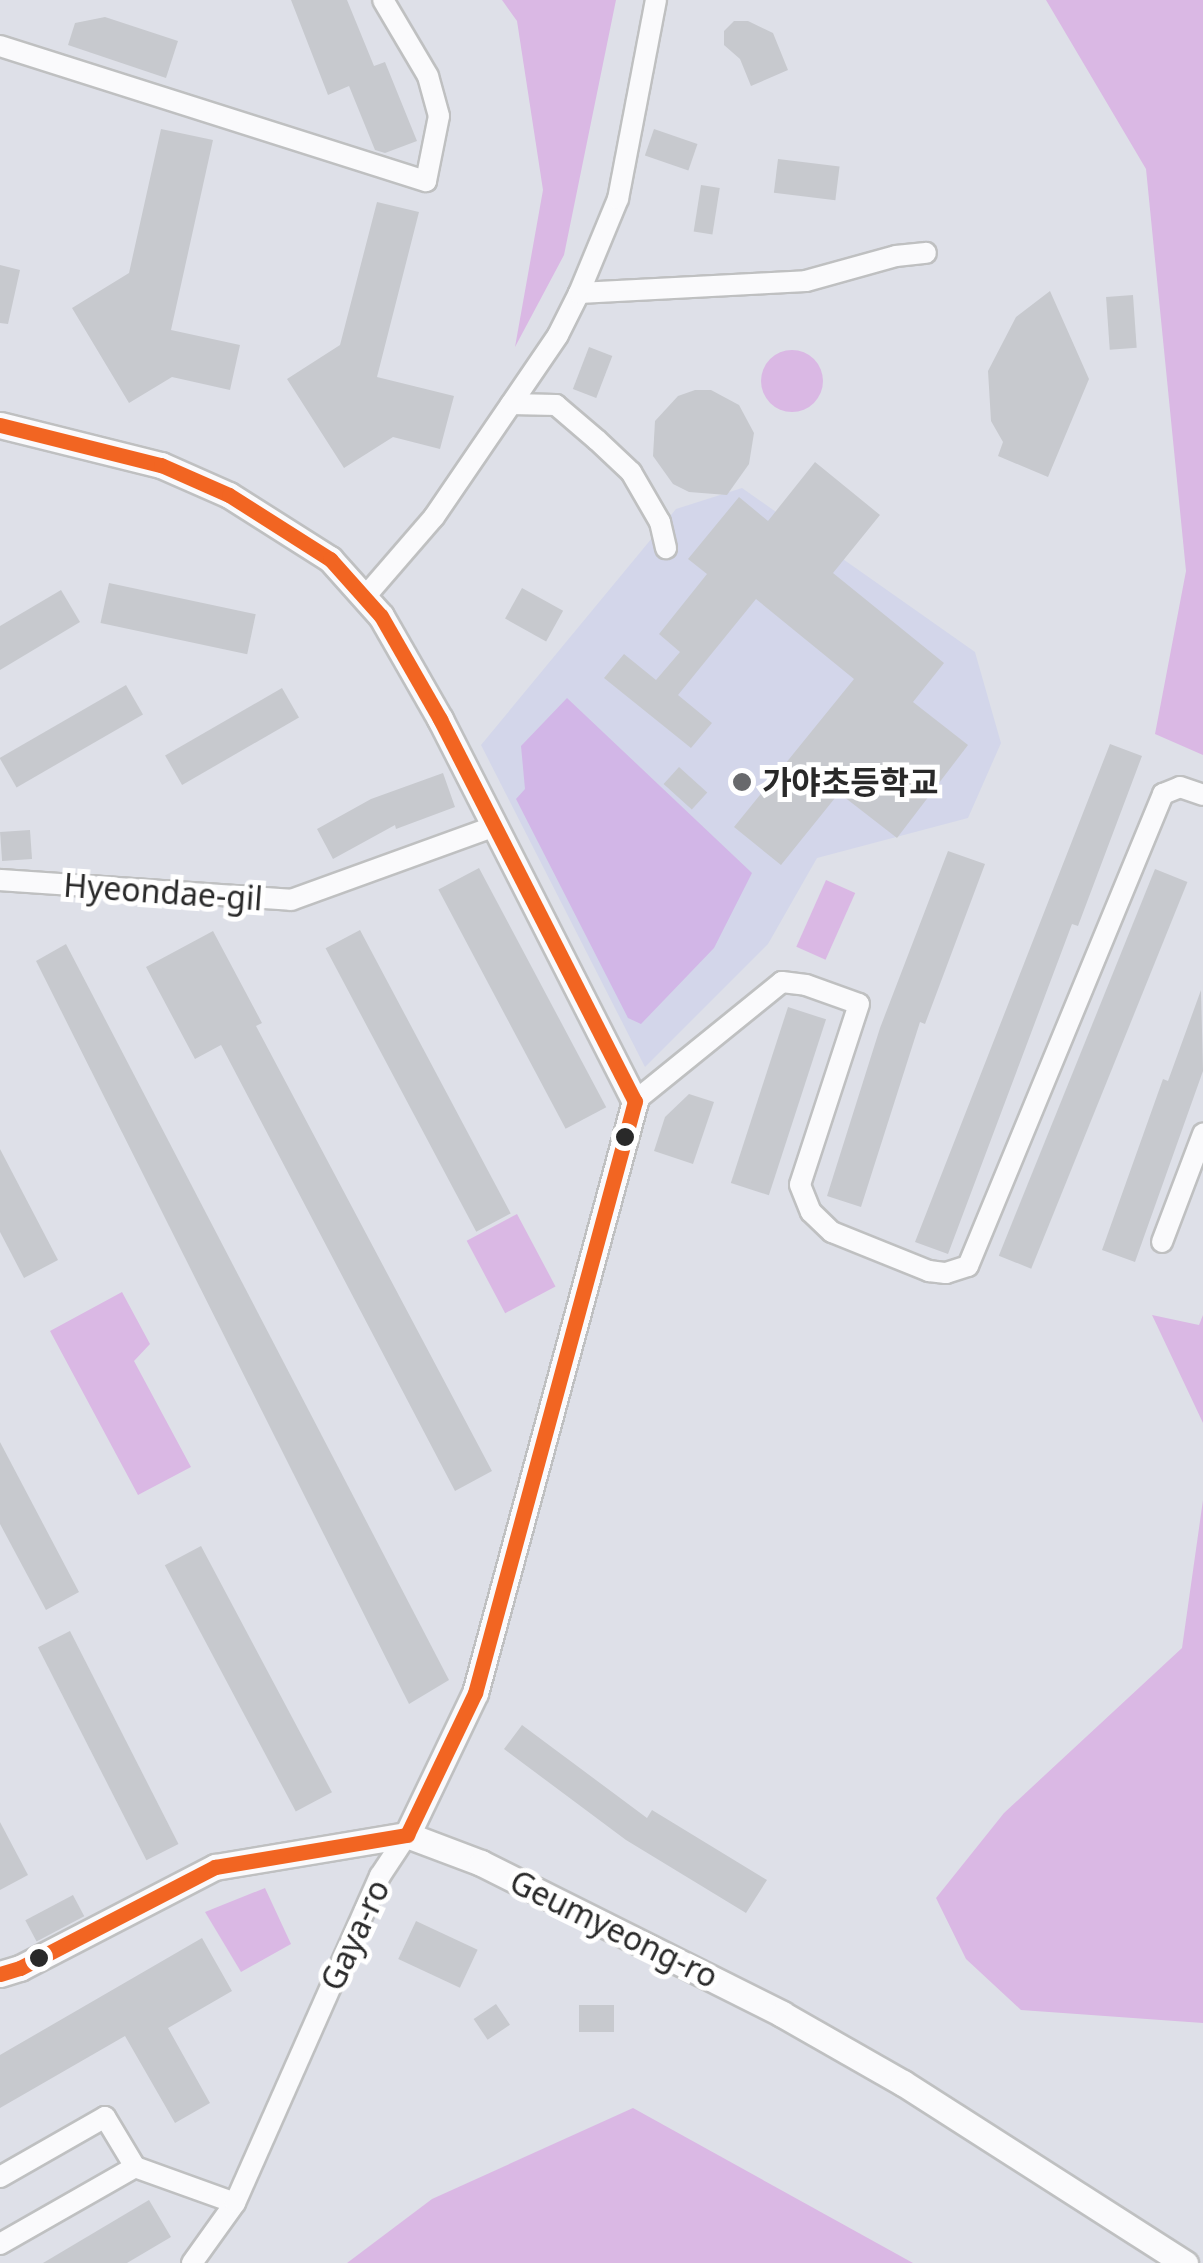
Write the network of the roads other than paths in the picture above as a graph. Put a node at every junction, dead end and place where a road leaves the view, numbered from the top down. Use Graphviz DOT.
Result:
graph roads {
  1 [pos="383,0"];
  2 [pos="656,0"];
  3 [pos="0,46"];
  4 [pos="926,253"];
  5 [pos="578,293"];
  6 [pos="511,404"];
  7 [pos="0,425"];
  8 [pos="666,548"];
  9 [pos="364,598"];
  10 [pos="1203,795"];
  11 [pos="493,827"];
  12 [pos="0,880"];
  13 [pos="635,1101"];
  14 [pos="1203,1134"];
  15 [pos="1162,1242"];
  16 [pos="407,1835"];
  17 [pos="0,1974"];
  18 [pos="135,2167"];
  19 [pos="0,2176"];
  20 [pos="235,2202"];
  21 [pos="0,2244"];
  22 [pos="192,2263"];
  23 [pos="1185,2263"];
  1 -- 3 [label="street"];
  2 -- 5 [label="street"];
  4 -- 5 [label="street"];
  5 -- 6 [label="street"];
  6 -- 8 [label="street"];
  6 -- 9 [label="street"];
  7 -- 9 [label="street"];
  9 -- 11 [label="street"];
  10 -- 13 [label="street"];
  11 -- 12 [label="street, Hyeondae-gil"];
  11 -- 13 [label="street"];
  13 -- 16 [label="street, Gaya-ro"];
  14 -- 15 [label="street"];
  16 -- 17 [label="street, Geumyeong-ro"];
  16 -- 20 [label="street, Gaya-ro"];
  16 -- 23 [label="street, Geumyeong-ro"];
  18 -- 19 [label="street"];
  18 -- 20 [label="street"];
  18 -- 21 [label="street"];
  20 -- 22 [label="street, Gaya-ro"];
}
